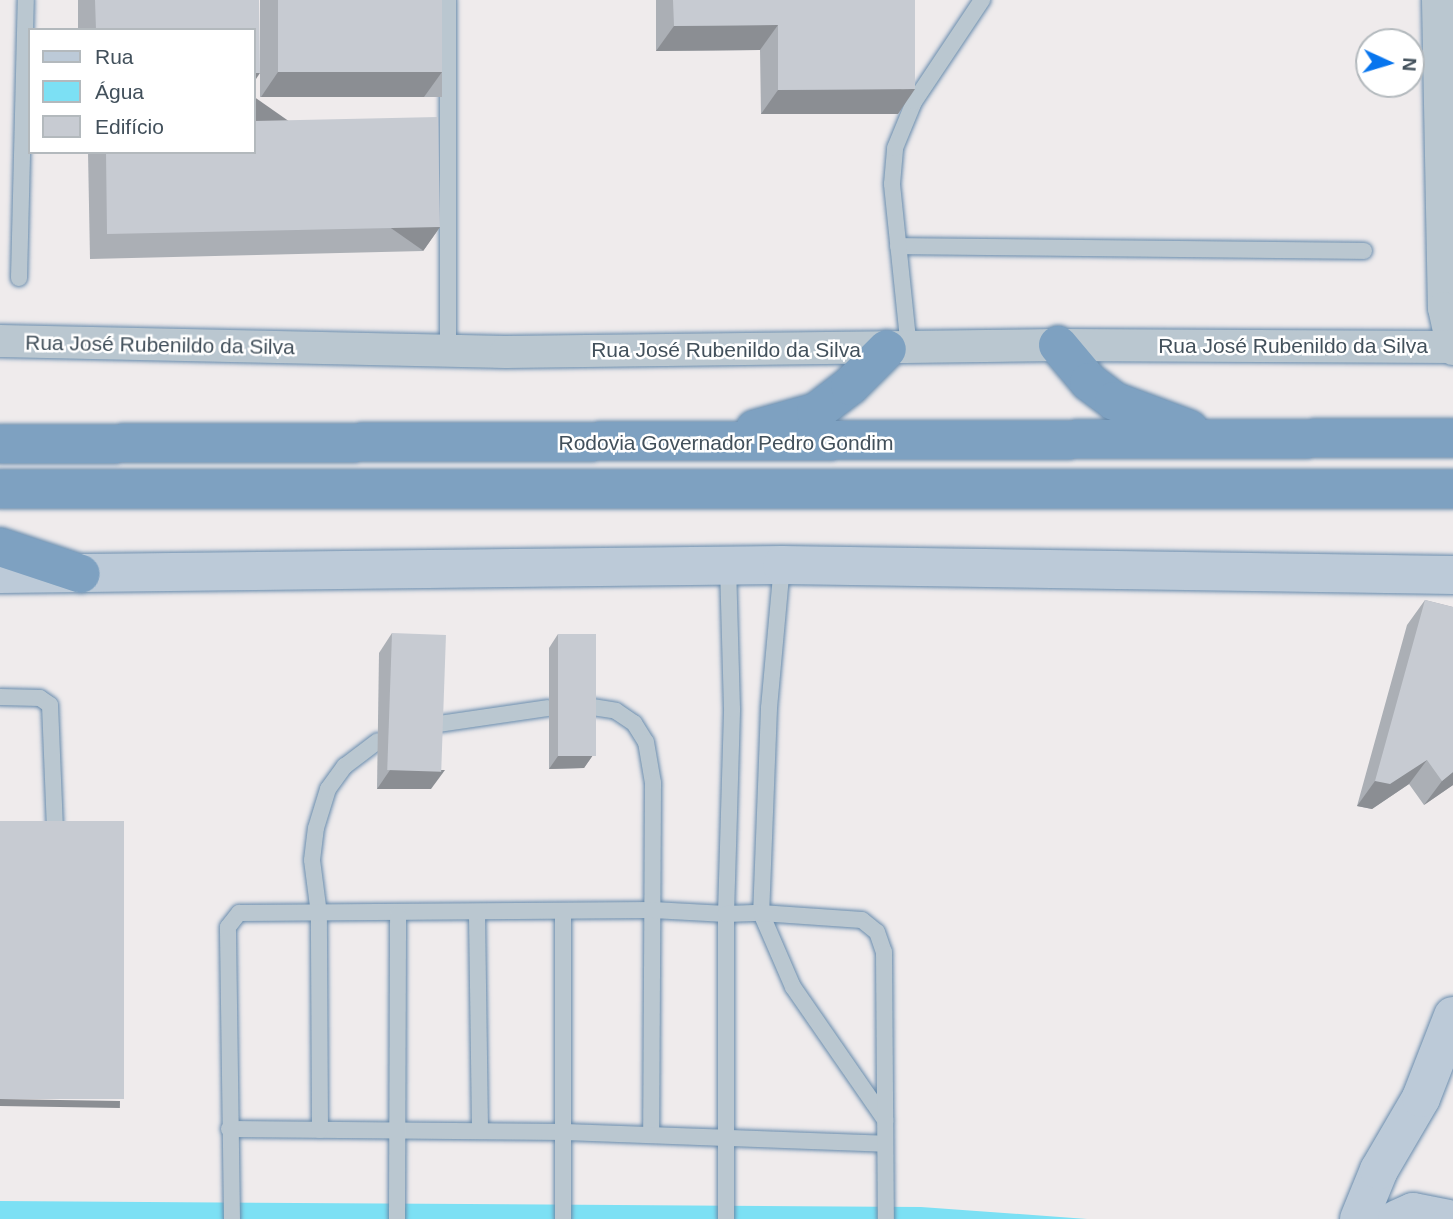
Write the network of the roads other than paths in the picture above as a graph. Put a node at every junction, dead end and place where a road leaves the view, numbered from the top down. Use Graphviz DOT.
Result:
graph roads {
  1 [pos="26,0"];
  2 [pos="449,0"];
  3 [pos="982,0"];
  4 [pos="1438,0"];
  5 [pos="898,246"];
  6 [pos="1364,251"];
  7 [pos="19,278"];
  8 [pos="0,341"];
  9 [pos="1058,345"];
  10 [pos="1453,348"];
  11 [pos="898,349"];
  12 [pos="448,350"];
  13 [pos="1217,438"];
  14 [pos="1453,438"];
  15 [pos="0,443"];
  16 [pos="685,444"];
  17 [pos="0,489"];
  18 [pos="1453,489"];
  19 [pos="0,547"];
  20 [pos="782,565"];
  21 [pos="728,566"];
  22 [pos="81,574"];
  23 [pos="1453,575"];
  24 [pos="10,580"];
  25 [pos="0,697"];
  26 [pos="586,706"];
  27 [pos="548,708"];
  28 [pos="432,725"];
  29 [pos="378,741"];
  30 [pos="55,828"];
  31 [pos="653,910"];
  32 [pos="564,913"];
  33 [pos="319,914"];
  34 [pos="477,914"];
  35 [pos="726,914"];
  36 [pos="761,914"];
  37 [pos="398,915"];
  38 [pos="1453,1016"];
  39 [pos="885,1120"];
  40 [pos="229,1129"];
  41 [pos="320,1130"];
  42 [pos="399,1131"];
  43 [pos="480,1131"];
  44 [pos="565,1132"];
  45 [pos="652,1135"];
  46 [pos="728,1137"];
  47 [pos="885,1144"];
  48 [pos="232,1219"];
  49 [pos="397,1219"];
  50 [pos="563,1219"];
  51 [pos="726,1219"];
  52 [pos="886,1219"];
  53 [pos="1359,1219"];
  54 [pos="1397,1219"];
  55 [pos="1448,1219"];
  1 -- 7 [label="lane"];
  2 -- 12 [label="lane"];
  3 -- 5 [label="lane"];
  4 -- 10 [label="street"];
  5 -- 6 [label="lane"];
  5 -- 11 [label="lane"];
  8 -- 12 [label="street, Rua José Rubenildo da Silva"];
  9 -- 10 [label="street, Rua José Rubenildo da Silva"];
  9 -- 11 [label="street, Rua José Rubenildo da Silva"];
  9 -- 13 [label="highway"];
  11 -- 12 [label="street, Rua José Rubenildo da Silva"];
  11 -- 16 [label="highway"];
  13 -- 14 [label="highway, Rodovia Governador Pedro Gondim"];
  13 -- 16 [label="highway, Rodovia Governador Pedro Gondim"];
  15 -- 16 [label="highway, Rodovia Governador Pedro Gondim"];
  17 -- 18 [label="highway"];
  19 -- 22 [label="highway"];
  20 -- 21 [label="main road"];
  20 -- 23 [label="main road"];
  20 -- 36 [label="lane"];
  21 -- 22 [label="main road"];
  21 -- 35 [label="lane"];
  22 -- 24 [label="main road"];
  25 -- 30 [label="lane"];
  26 -- 31 [label="lane"];
  27 -- 28 [label="lane"];
  29 -- 33 [label="lane"];
  31 -- 32 [label="lane"];
  31 -- 35 [label="lane"];
  31 -- 45 [label="lane"];
  32 -- 34 [label="lane"];
  32 -- 44 [label="lane"];
  33 -- 37 [label="lane"];
  33 -- 40 [label="lane"];
  33 -- 41 [label="lane"];
  34 -- 37 [label="lane"];
  34 -- 43 [label="lane"];
  35 -- 36 [label="lane"];
  35 -- 46 [label="lane"];
  36 -- 39 [label="lane"];
  36 -- 39 [label="lane"];
  37 -- 42 [label="lane"];
  38 -- 53 [label="main road"];
  39 -- 47 [label="lane"];
  40 -- 41 [label="lane"];
  40 -- 48 [label="lane"];
  41 -- 42 [label="lane"];
  42 -- 43 [label="lane"];
  42 -- 49 [label="lane"];
  43 -- 44 [label="lane"];
  44 -- 45 [label="lane"];
  44 -- 50 [label="lane"];
  45 -- 46 [label="lane"];
  46 -- 47 [label="lane"];
  46 -- 51 [label="lane"];
  47 -- 52 [label="lane"];
  54 -- 55 [label="main road"];
}
